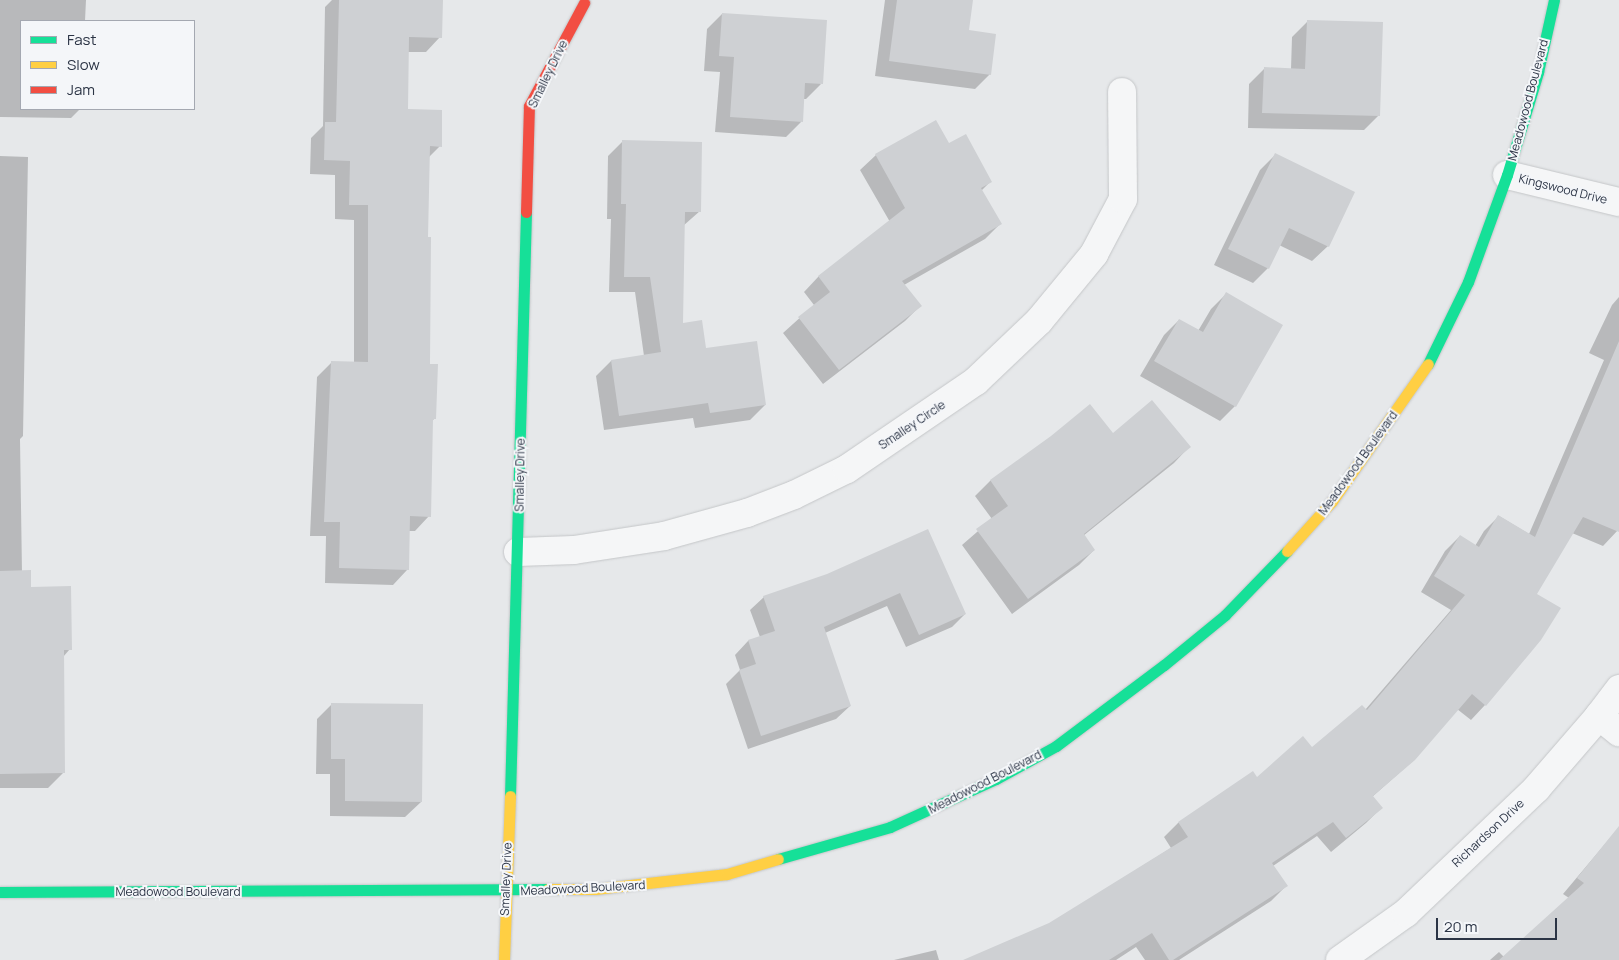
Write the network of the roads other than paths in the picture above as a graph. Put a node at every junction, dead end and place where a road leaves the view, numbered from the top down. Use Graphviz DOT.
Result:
graph roads {
  1 [pos="1554,0"];
  2 [pos="584,3"];
  3 [pos="1122,92"];
  4 [pos="1507,176"];
  5 [pos="1619,202"];
  6 [pos="518,552"];
  7 [pos="1619,689"];
  8 [pos="1609,724"];
  9 [pos="0,892"];
  10 [pos="506,892"];
  11 [pos="504,960"];
  12 [pos="1340,960"];
  1 -- 4 [label="street, Meadowood Boulevard"];
  2 -- 6 [label="street, Smalley Drive"];
  3 -- 6 [label="street, Smalley Circle"];
  4 -- 5 [label="street, Kingswood Drive"];
  4 -- 10 [label="street, Meadowood Boulevard"];
  6 -- 10 [label="street, Smalley Drive"];
  7 -- 8 [label="street, Richardson Drive"];
  8 -- 12 [label="street, Richardson Drive"];
  9 -- 10 [label="street, Meadowood Boulevard"];
  10 -- 11 [label="street, Smalley Drive"];
}
